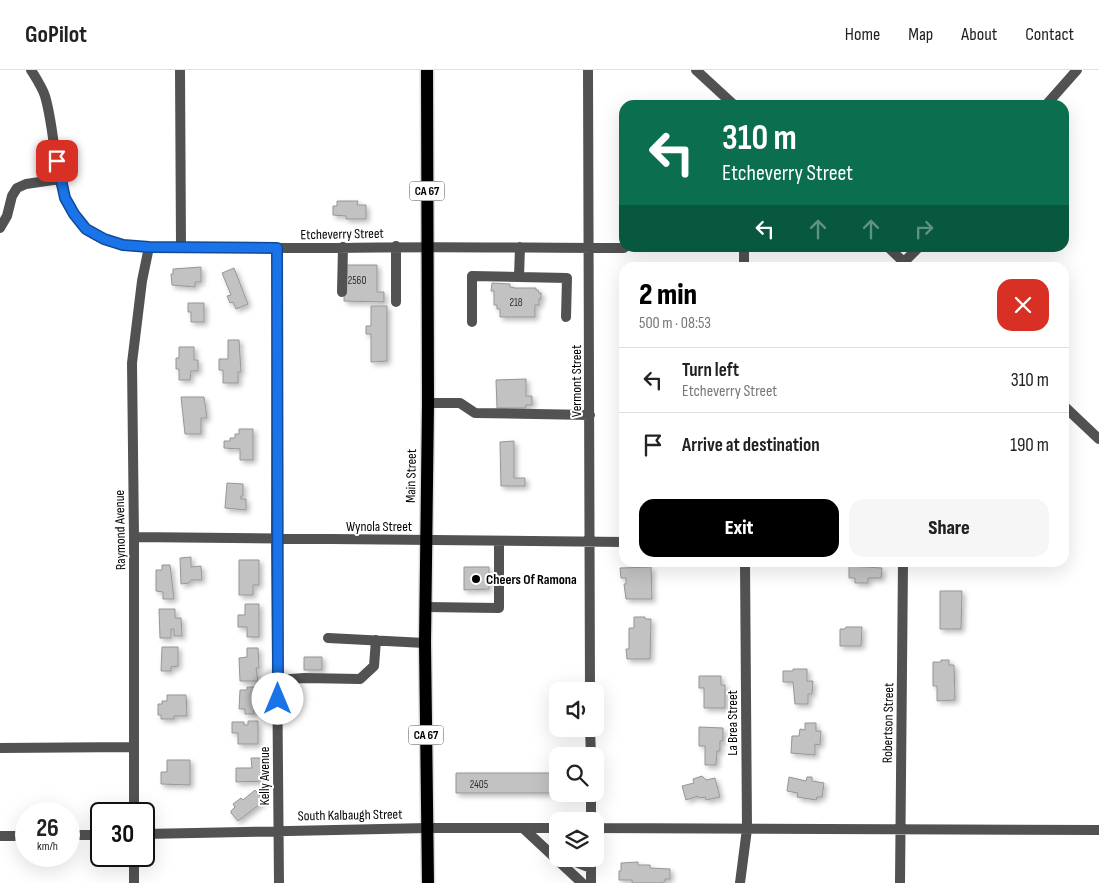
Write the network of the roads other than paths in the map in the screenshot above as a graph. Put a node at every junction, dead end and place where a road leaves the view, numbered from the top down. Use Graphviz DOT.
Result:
graph roads {
  1 [pos="31,70"];
  2 [pos="180,70"];
  3 [pos="427,70"];
  4 [pos="588,70"];
  5 [pos="696,70"];
  6 [pos="1077,70"];
  7 [pos="729,100"];
  8 [pos="1050,100"];
  9 [pos="60,179"];
  10 [pos="0,228"];
  11 [pos="396,246"];
  12 [pos="427,246"];
  13 [pos="149,247"];
  14 [pos="181,247"];
  15 [pos="343,247"];
  16 [pos="520,247"];
  17 [pos="277,248"];
  18 [pos="589,248"];
  19 [pos="619,248"];
  20 [pos="893,252"];
  21 [pos="902,262"];
  22 [pos="519,277"];
  23 [pos="342,292"];
  24 [pos="396,302"];
  25 [pos="566,318"];
  26 [pos="472,322"];
  27 [pos="428,403"];
  28 [pos="1069,411"];
  29 [pos="590,415"];
  30 [pos="1099,439"];
  31 [pos="134,537"];
  32 [pos="276,539"];
  33 [pos="425,540"];
  34 [pos="499,541"];
  35 [pos="590,542"];
  36 [pos="619,542"];
  37 [pos="746,567"];
  38 [pos="903,567"];
  39 [pos="425,607"];
  40 [pos="328,638"];
  41 [pos="376,640"];
  42 [pos="425,643"];
  43 [pos="277,680"];
  44 [pos="590,682"];
  45 [pos="134,747"];
  46 [pos="0,748"];
  47 [pos="134,802"];
  48 [pos="428,828"];
  49 [pos="523,828"];
  50 [pos="549,828"];
  51 [pos="604,828"];
  52 [pos="746,830"];
  53 [pos="900,830"];
  54 [pos="1099,830"];
  55 [pos="278,831"];
  56 [pos="155,834"];
  57 [pos="0,836"];
  58 [pos="15,836"];
  59 [pos="549,850"];
  60 [pos="134,867"];
  61 [pos="567,867"];
  62 [pos="591,867"];
  63 [pos="134,883"];
  64 [pos="279,883"];
  65 [pos="428,883"];
  66 [pos="582,883"];
  67 [pos="591,883"];
  68 [pos="740,883"];
  69 [pos="900,883"];
  1 -- 9 [label="street, Etcheverry Street"];
  2 -- 14 [label="street"];
  3 -- 12 [label="main road, Main Street / CA 67"];
  4 -- 18 [label="street, Vermont Street"];
  5 -- 7 [label="street"];
  6 -- 8 [label="street"];
  9 -- 10 [label="street"];
  9 -- 13 [label="street, Etcheverry Street"];
  11 -- 12 [label="street, Etcheverry Street"];
  11 -- 15 [label="street, Etcheverry Street"];
  11 -- 24 [label="street"];
  12 -- 16 [label="street, Etcheverry Street"];
  12 -- 27 [label="main road, Main Street / CA 67"];
  13 -- 14 [label="street, Etcheverry Street"];
  13 -- 31 [label="street, Raymond Avenue"];
  14 -- 17 [label="street, Etcheverry Street"];
  15 -- 17 [label="street, Etcheverry Street"];
  15 -- 23 [label="street"];
  16 -- 18 [label="street, Etcheverry Street"];
  16 -- 22 [label="street"];
  17 -- 32 [label="street, Kelly Avenue"];
  18 -- 19 [label="street, Etcheverry Street"];
  18 -- 29 [label="street, Vermont Street"];
  20 -- 21 [label="street"];
  22 -- 25 [label="street"];
  22 -- 26 [label="street"];
  27 -- 29 [label="street"];
  27 -- 33 [label="main road, Main Street / CA 67"];
  28 -- 30 [label="street"];
  29 -- 35 [label="street, Vermont Street"];
  31 -- 32 [label="street, Wynola Street"];
  31 -- 45 [label="street, Raymond Avenue"];
  32 -- 33 [label="street, Wynola Street"];
  32 -- 43 [label="street, Kelly Avenue"];
  33 -- 34 [label="street, Wynola Street"];
  33 -- 39 [label="main road, Main Street / CA 67"];
  34 -- 35 [label="street, Wynola Street"];
  34 -- 39 [label="street"];
  35 -- 36 [label="street, Wynola Street"];
  35 -- 44 [label="street, Vermont Street"];
  37 -- 52 [label="street, La Brea Street"];
  38 -- 53 [label="street, Robertson Street"];
  39 -- 42 [label="main road, Main Street / CA 67"];
  40 -- 41 [label="street"];
  41 -- 42 [label="street"];
  41 -- 43 [label="street"];
  42 -- 48 [label="main road, Main Street / CA 67"];
  43 -- 55 [label="street, Kelly Avenue"];
  45 -- 46 [label="street"];
  45 -- 47 [label="street, Raymond Avenue"];
  48 -- 49 [label="street, South Kalbaugh Street"];
  48 -- 55 [label="street, South Kalbaugh Street"];
  48 -- 65 [label="main road, Main Street / CA 67"];
  49 -- 50 [label="street, South Kalbaugh Street"];
  49 -- 59 [label="street"];
  51 -- 52 [label="street"];
  52 -- 53 [label="street"];
  52 -- 68 [label="street, La Brea Street"];
  53 -- 54 [label="street"];
  53 -- 69 [label="street, Robertson Street"];
  55 -- 56 [label="street, South Kalbaugh Street"];
  55 -- 64 [label="street, Kelly Avenue"];
  57 -- 58 [label="street"];
  60 -- 63 [label="street"];
  61 -- 66 [label="street"];
  62 -- 67 [label="street"];
}
